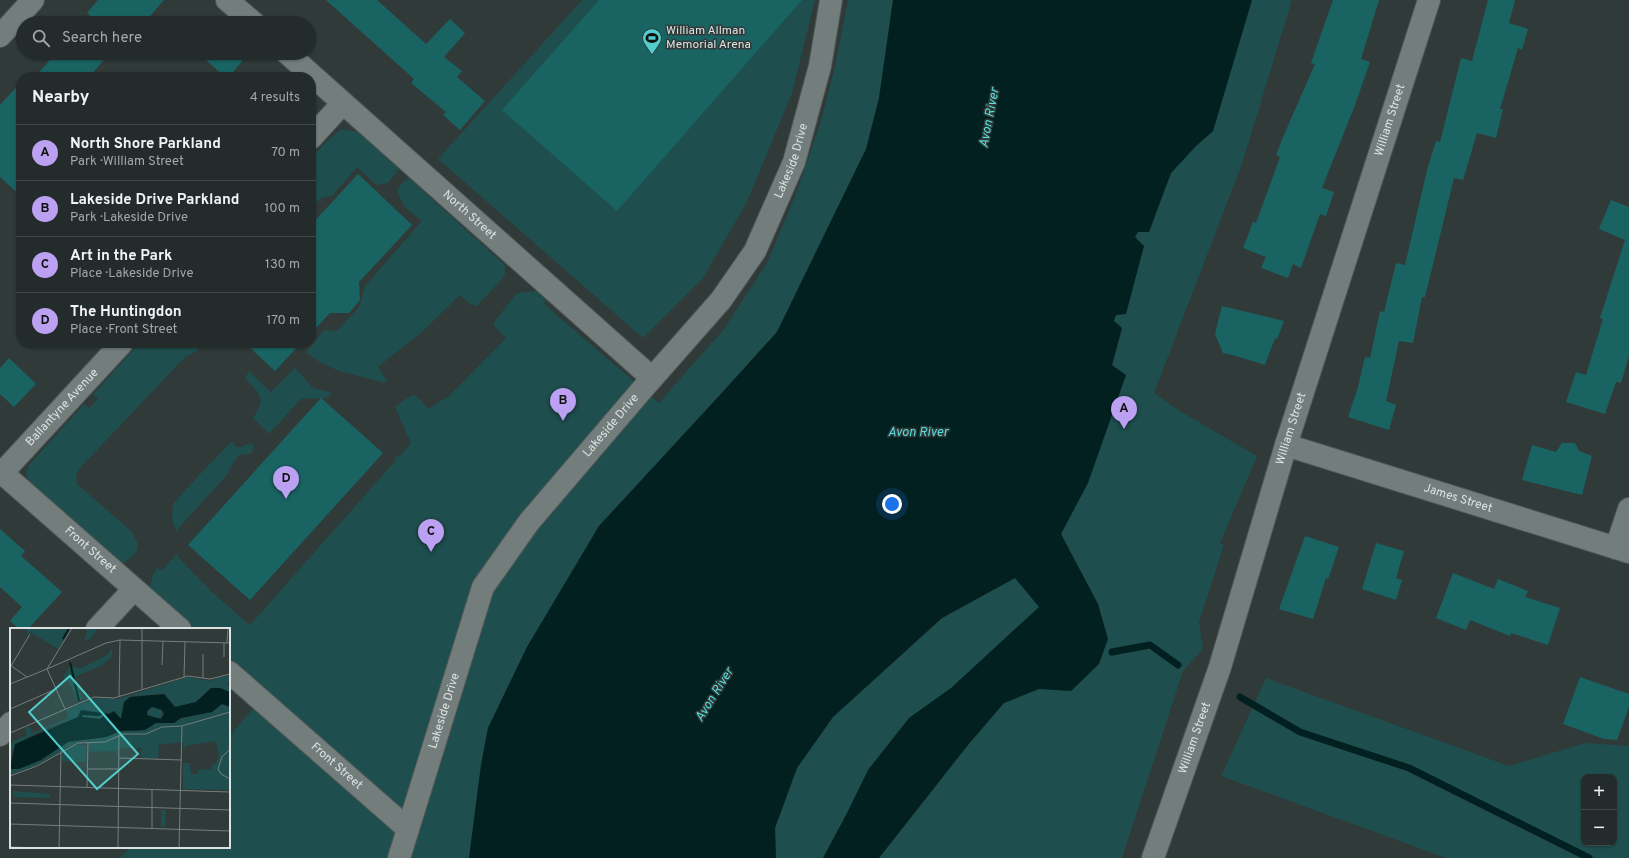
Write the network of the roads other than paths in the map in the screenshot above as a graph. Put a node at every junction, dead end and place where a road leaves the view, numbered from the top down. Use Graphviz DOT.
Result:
graph roads {
  1 [pos="33,0"];
  2 [pos="227,0"];
  3 [pos="831,0"];
  4 [pos="1429,0"];
  5 [pos="18,16"];
  6 [pos="246,16"];
  7 [pos="16,19"];
  8 [pos="0,36"];
  9 [pos="295,60"];
  10 [pos="308,72"];
  11 [pos="316,79"];
  12 [pos="343,103"];
  13 [pos="316,133"];
  14 [pos="117,348"];
  15 [pos="652,378"];
  16 [pos="1286,445"];
  17 [pos="1,472"];
  18 [pos="1629,509"];
  19 [pos="1623,550"];
  20 [pos="134,589"];
  21 [pos="98,628"];
  22 [pos="179,628"];
  23 [pos="230,673"];
  24 [pos="10,724"];
  25 [pos="0,735"];
  26 [pos="408,830"];
  27 [pos="399,858"];
  28 [pos="1153,858"];
  1 -- 5 [label="street"];
  2 -- 6 [label="street"];
  3 -- 15 [label="street, Lakeside Drive"];
  4 -- 16 [label="street, William Street"];
  7 -- 8 [label="street"];
  9 -- 10 [label="street, North Street"];
  11 -- 12 [label="street, North Street"];
  12 -- 13 [label="street"];
  12 -- 15 [label="street, North Street"];
  14 -- 17 [label="street, Ballantyne Avenue"];
  15 -- 26 [label="street, Lakeside Drive"];
  16 -- 19 [label="street, James Street"];
  16 -- 28 [label="street, William Street"];
  17 -- 20 [label="street, Front Street"];
  18 -- 19 [label="street"];
  20 -- 21 [label="street"];
  20 -- 22 [label="street, Front Street"];
  23 -- 26 [label="street, Front Street"];
  24 -- 25 [label="street"];
  26 -- 27 [label="street, Lakeside Drive"];
}
